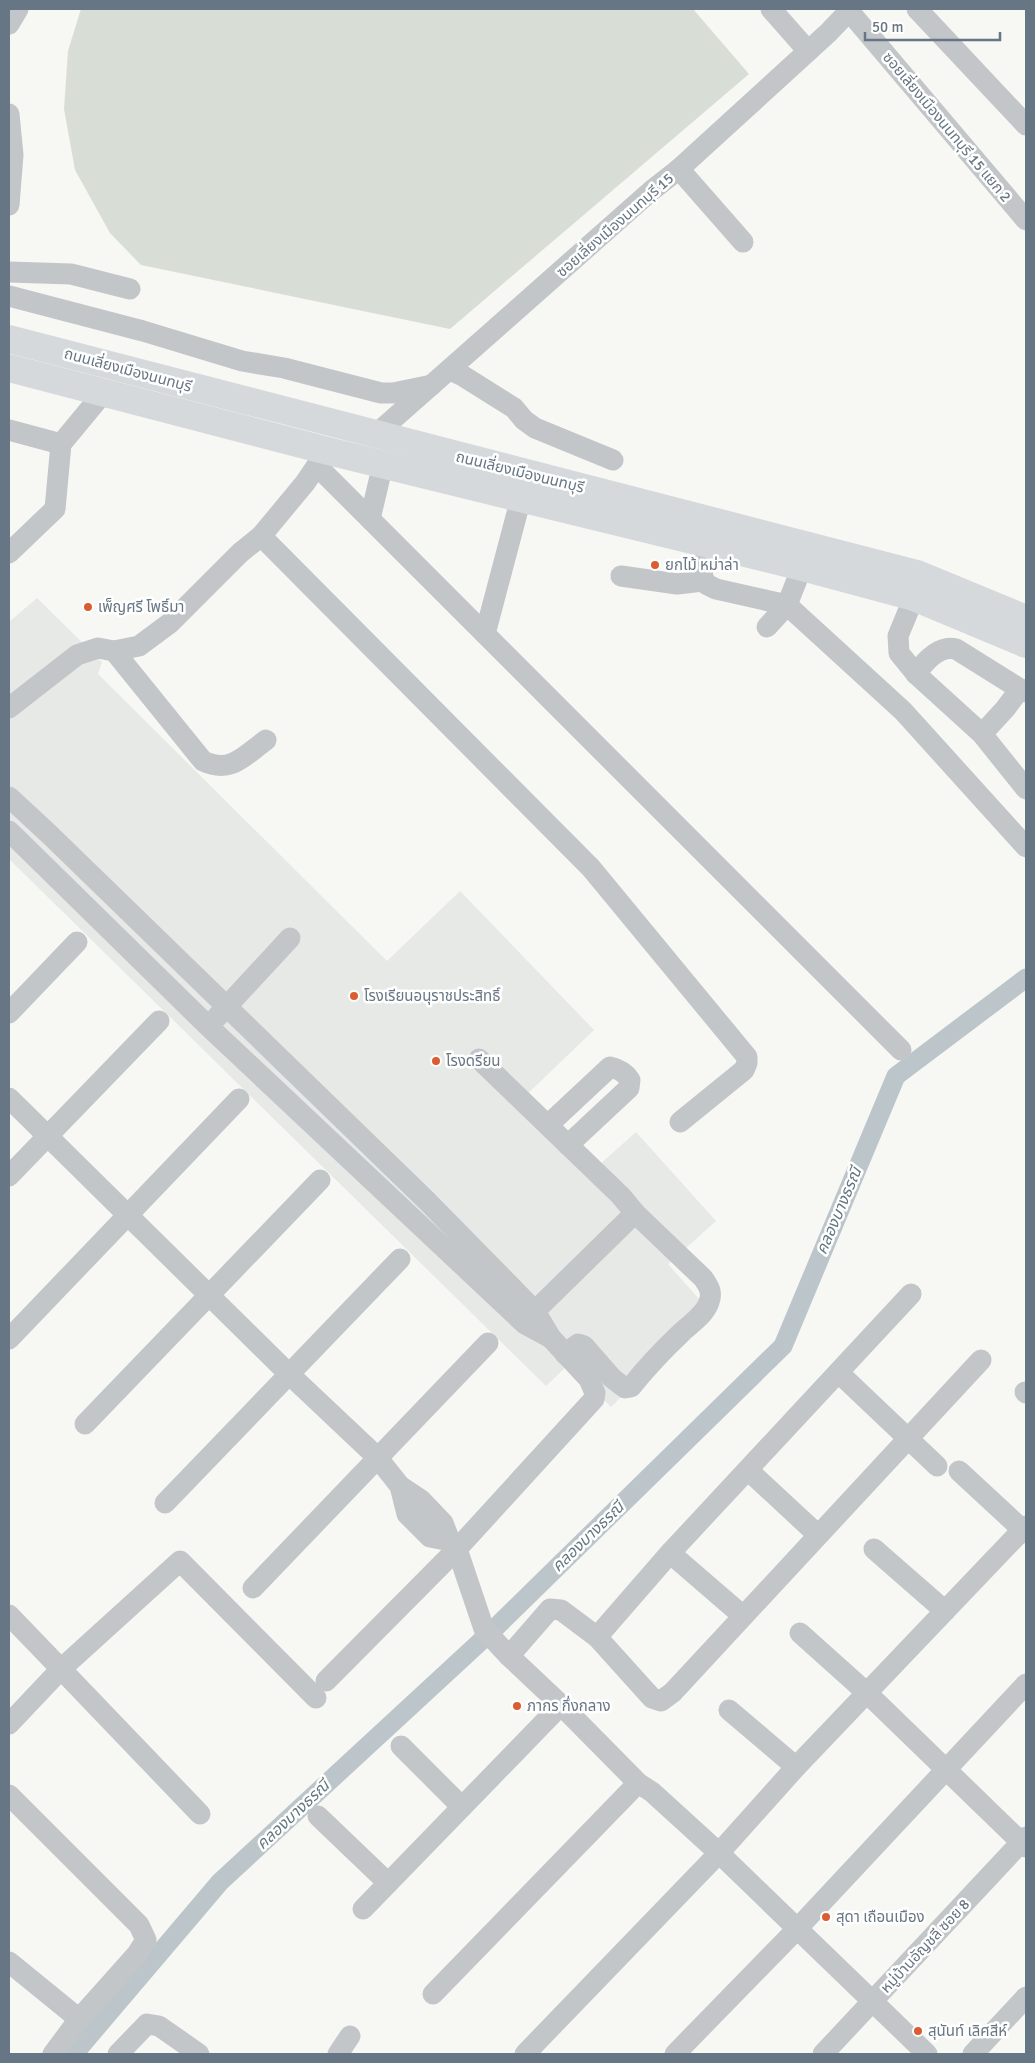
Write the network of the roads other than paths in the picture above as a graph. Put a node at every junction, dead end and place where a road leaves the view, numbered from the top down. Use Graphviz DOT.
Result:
graph roads {
  1 [pos="18,9"];
  2 [pos="771,9"];
  3 [pos="917,9"];
  4 [pos="850,10"];
  5 [pos="9,24"];
  6 [pos="808,51"];
  7 [pos="9,114"];
  8 [pos="1026,125"];
  9 [pos="679,169"];
  10 [pos="9,205"];
  11 [pos="1026,220"];
  12 [pos="743,242"];
  13 [pos="9,272"];
  14 [pos="130,289"];
  15 [pos="9,296"];
  16 [pos="9,339"];
  17 [pos="9,368"];
  18 [pos="450,370"];
  19 [pos="434,385"];
  20 [pos="104,392"];
  21 [pos="9,430"];
  22 [pos="375,436"];
  23 [pos="61,444"];
  24 [pos="322,458"];
  25 [pos="613,460"];
  26 [pos="383,464"];
  27 [pos="521,498"];
  28 [pos="370,519"];
  29 [pos="261,536"];
  30 [pos="708,544"];
  31 [pos="9,553"];
  32 [pos="802,567"];
  33 [pos="621,576"];
  34 [pos="703,581"];
  35 [pos="914,597"];
  36 [pos="788,605"];
  37 [pos="1026,619"];
  38 [pos="767,627"];
  39 [pos="485,634"];
  40 [pos="1026,644"];
  41 [pos="114,650"];
  42 [pos="916,674"];
  43 [pos="1023,691"];
  44 [pos="9,708"];
  45 [pos="982,734"];
  46 [pos="266,740"];
  47 [pos="1026,789"];
  48 [pos="9,798"];
  49 [pos="9,831"];
  50 [pos="1026,847"];
  51 [pos="290,938"];
  52 [pos="77,942"];
  53 [pos="227,1008"];
  54 [pos="9,1012"];
  55 [pos="159,1021"];
  56 [pos="208,1026"];
  57 [pos="901,1050"];
  58 [pos="479,1059"];
  59 [pos="9,1098"];
  60 [pos="239,1099"];
  61 [pos="680,1122"];
  62 [pos="548,1125"];
  63 [pos="48,1136"];
  64 [pos="568,1145"];
  65 [pos="9,1176"];
  66 [pos="404,1178"];
  67 [pos="320,1180"];
  68 [pos="386,1194"];
  69 [pos="636,1213"];
  70 [pos="128,1214"];
  71 [pos="400,1259"];
  72 [pos="209,1294"];
  73 [pos="911,1294"];
  74 [pos="535,1311"];
  75 [pos="9,1338"];
  76 [pos="551,1338"];
  77 [pos="488,1344"];
  78 [pos="565,1354"];
  79 [pos="981,1360"];
  80 [pos="839,1373"];
  81 [pos="289,1374"];
  82 [pos="85,1424"];
  83 [pos="908,1439"];
  84 [pos="377,1457"];
  85 [pos="937,1466"];
  86 [pos="748,1470"];
  87 [pos="959,1471"];
  88 [pos="165,1503"];
  89 [pos="1025,1530"];
  90 [pos="818,1535"];
  91 [pos="453,1545"];
  92 [pos="874,1549"];
  93 [pos="670,1552"];
  94 [pos="252,1588"];
  95 [pos="945,1611"];
  96 [pos="9,1615"];
  97 [pos="743,1616"];
  98 [pos="800,1632"];
  99 [pos="597,1637"];
  100 [pos="496,1643"];
  101 [pos="61,1669"];
  102 [pos="1026,1684"];
  103 [pos="868,1694"];
  104 [pos="561,1705"];
  105 [pos="729,1710"];
  106 [pos="9,1724"];
  107 [pos="401,1746"];
  108 [pos="796,1767"];
  109 [pos="945,1769"];
  110 [pos="638,1783"];
  111 [pos="9,1795"];
  112 [pos="462,1807"];
  113 [pos="200,1814"];
  114 [pos="318,1816"];
  115 [pos="1025,1842"];
  116 [pos="719,1853"];
  117 [pos="388,1883"];
  118 [pos="363,1909"];
  119 [pos="797,1929"];
  120 [pos="9,1962"];
  121 [pos="433,1994"];
  122 [pos="1026,1997"];
  123 [pos="874,2002"];
  124 [pos="79,2019"];
  125 [pos="350,2036"];
  126 [pos="53,2054"];
  127 [pos="118,2054"];
  128 [pos="199,2054"];
  129 [pos="338,2054"];
  130 [pos="525,2054"];
  131 [pos="676,2054"];
  132 [pos="823,2054"];
  133 [pos="927,2054"];
  134 [pos="973,2054"];
  1 -- 5 [label="street"];
  2 -- 6 [label="street"];
  3 -- 8 [label="street"];
  4 -- 6 [label="street, ซอยเลี่ยงเมืองนนทบุรี 15"];
  4 -- 11 [label="street, ซอยเลี่ยงเมืองนนทบุรี 15 แยก 2"];
  6 -- 9 [label="street, ซอยเลี่ยงเมืองนนทบุรี 15"];
  7 -- 10 [label="street"];
  9 -- 12 [label="street"];
  9 -- 18 [label="street, ซอยเลี่ยงเมืองนนทบุรี 15"];
  13 -- 14 [label="street"];
  15 -- 19 [label="street"];
  16 -- 22 [label="main road, ถนนเลี่ยงเมืองนนทบุรี"];
  17 -- 20 [label="main road, ถนนเลี่ยงเมืองนนทบุรี"];
  18 -- 19 [label="street, ซอยเลี่ยงเมืองนนทบุรี 15"];
  18 -- 25 [label="street"];
  19 -- 22 [label="street, ซอยเลี่ยงเมืองนนทบุรี 15"];
  20 -- 23 [label="street"];
  20 -- 24 [label="main road, ถนนเลี่ยงเมืองนนทบุรี"];
  21 -- 23 [label="street"];
  22 -- 37 [label="main road, ถนนเลี่ยงเมืองนนทบุรี"];
  23 -- 31 [label="street"];
  24 -- 26 [label="main road, ถนนเลี่ยงเมืองนนทบุรี"];
  24 -- 28 [label="street"];
  24 -- 29 [label="street"];
  26 -- 27 [label="main road, ถนนเลี่ยงเมืองนนทบุรี"];
  26 -- 28 [label="street"];
  27 -- 30 [label="main road, ถนนเลี่ยงเมืองนนทบุรี"];
  27 -- 39 [label="street"];
  28 -- 39 [label="street"];
  29 -- 41 [label="street"];
  29 -- 61 [label="street"];
  30 -- 32 [label="main road, ถนนเลี่ยงเมืองนนทบุรี"];
  30 -- 34 [label="street"];
  32 -- 35 [label="main road, ถนนเลี่ยงเมืองนนทบุรี"];
  32 -- 36 [label="street"];
  33 -- 34 [label="street"];
  34 -- 36 [label="street"];
  35 -- 40 [label="main road, ถนนเลี่ยงเมืองนนทบุรี"];
  35 -- 42 [label="street"];
  36 -- 38 [label="street"];
  36 -- 50 [label="street"];
  39 -- 57 [label="street"];
  41 -- 44 [label="street"];
  41 -- 46 [label="street"];
  42 -- 43 [label="street"];
  42 -- 45 [label="street"];
  43 -- 45 [label="street"];
  45 -- 47 [label="street"];
  48 -- 53 [label="street"];
  49 -- 56 [label="street"];
  51 -- 53 [label="street"];
  52 -- 54 [label="street"];
  53 -- 56 [label="street"];
  53 -- 66 [label="street"];
  55 -- 63 [label="street"];
  56 -- 68 [label="street"];
  58 -- 62 [label="street"];
  59 -- 63 [label="street"];
  60 -- 70 [label="street"];
  62 -- 64 [label="street"];
  62 -- 64 [label="street"];
  63 -- 65 [label="street"];
  63 -- 70 [label="street"];
  64 -- 69 [label="street"];
  66 -- 68 [label="street"];
  66 -- 74 [label="street"];
  67 -- 72 [label="street"];
  68 -- 76 [label="street"];
  69 -- 74 [label="street"];
  69 -- 78 [label="street"];
  70 -- 72 [label="street"];
  70 -- 75 [label="street"];
  71 -- 81 [label="street"];
  72 -- 81 [label="street"];
  72 -- 82 [label="street"];
  73 -- 80 [label="street"];
  74 -- 76 [label="street"];
  76 -- 78 [label="street"];
  77 -- 84 [label="street"];
  78 -- 91 [label="street"];
  79 -- 83 [label="street"];
  80 -- 83 [label="street"];
  80 -- 86 [label="street"];
  81 -- 84 [label="street"];
  81 -- 88 [label="street"];
  83 -- 85 [label="street"];
  83 -- 90 [label="street"];
  84 -- 91 [label="street"];
  84 -- 94 [label="street"];
  86 -- 90 [label="street"];
  86 -- 93 [label="street"];
  87 -- 89 [label="street"];
  89 -- 95 [label="street"];
  90 -- 97 [label="street"];
  91 -- 100 [label="street"];
  91 -- 101 [label="street"];
  92 -- 95 [label="street"];
  93 -- 97 [label="street"];
  93 -- 99 [label="street"];
  95 -- 103 [label="street"];
  96 -- 101 [label="street"];
  97 -- 99 [label="street"];
  98 -- 103 [label="street"];
  99 -- 100 [label="street"];
  100 -- 104 [label="street"];
  101 -- 106 [label="street"];
  101 -- 113 [label="street"];
  102 -- 109 [label="street"];
  103 -- 108 [label="street"];
  103 -- 109 [label="street"];
  104 -- 110 [label="street"];
  104 -- 112 [label="street"];
  105 -- 108 [label="street"];
  107 -- 112 [label="street"];
  108 -- 116 [label="street"];
  109 -- 115 [label="street"];
  109 -- 119 [label="street"];
  110 -- 116 [label="street"];
  110 -- 121 [label="street"];
  111 -- 124 [label="street"];
  112 -- 117 [label="street"];
  114 -- 117 [label="street"];
  115 -- 123 [label="street, หมู่บ้านอัญชลี ซอย 8"];
  116 -- 119 [label="street"];
  116 -- 130 [label="street"];
  117 -- 118 [label="street"];
  119 -- 123 [label="street"];
  119 -- 131 [label="street"];
  120 -- 124 [label="street"];
  122 -- 134 [label="street"];
  123 -- 132 [label="street, หมู่บ้านอัญชลี ซอย 8"];
  123 -- 133 [label="street"];
  124 -- 126 [label="street"];
  125 -- 129 [label="street"];
  127 -- 128 [label="street"];
}
